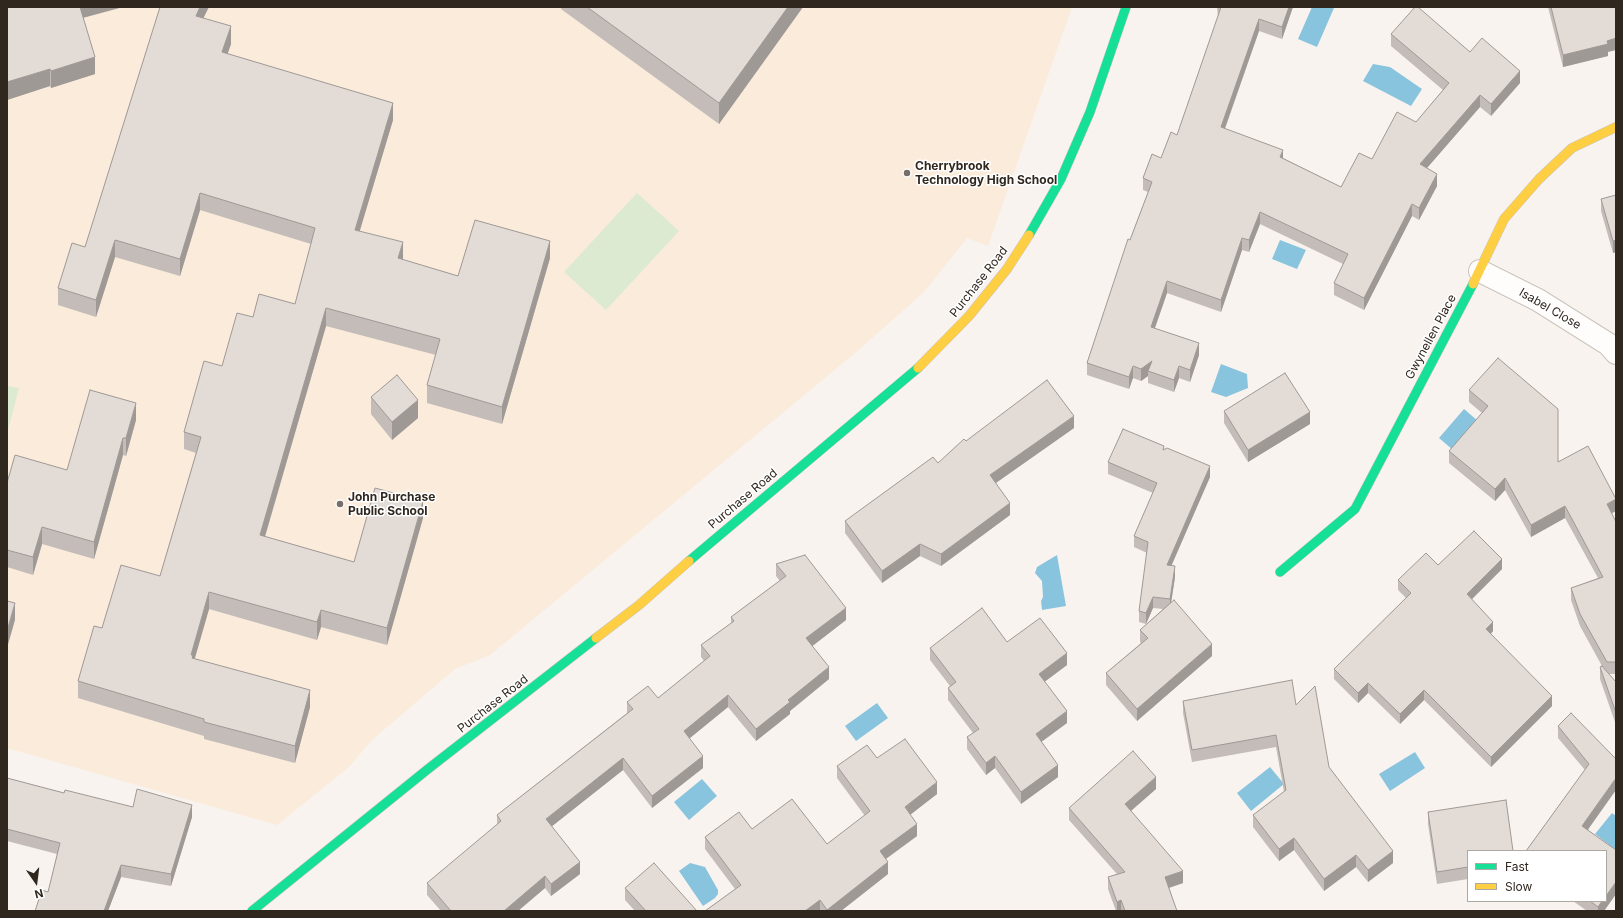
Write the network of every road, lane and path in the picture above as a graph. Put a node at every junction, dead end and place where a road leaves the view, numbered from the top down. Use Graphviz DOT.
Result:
graph roads {
  1 [pos="1126,7"];
  2 [pos="1616,127"];
  3 [pos="1480,271"];
  4 [pos="1616,353"];
  5 [pos="1280,572"];
  6 [pos="252,911"];
  1 -- 6 [label="main road, Purchase Road"];
  2 -- 3 [label="main road, Gwynellen Place"];
  3 -- 4 [label="street, Isabel Close"];
  3 -- 5 [label="main road, Gwynellen Place"];
}
